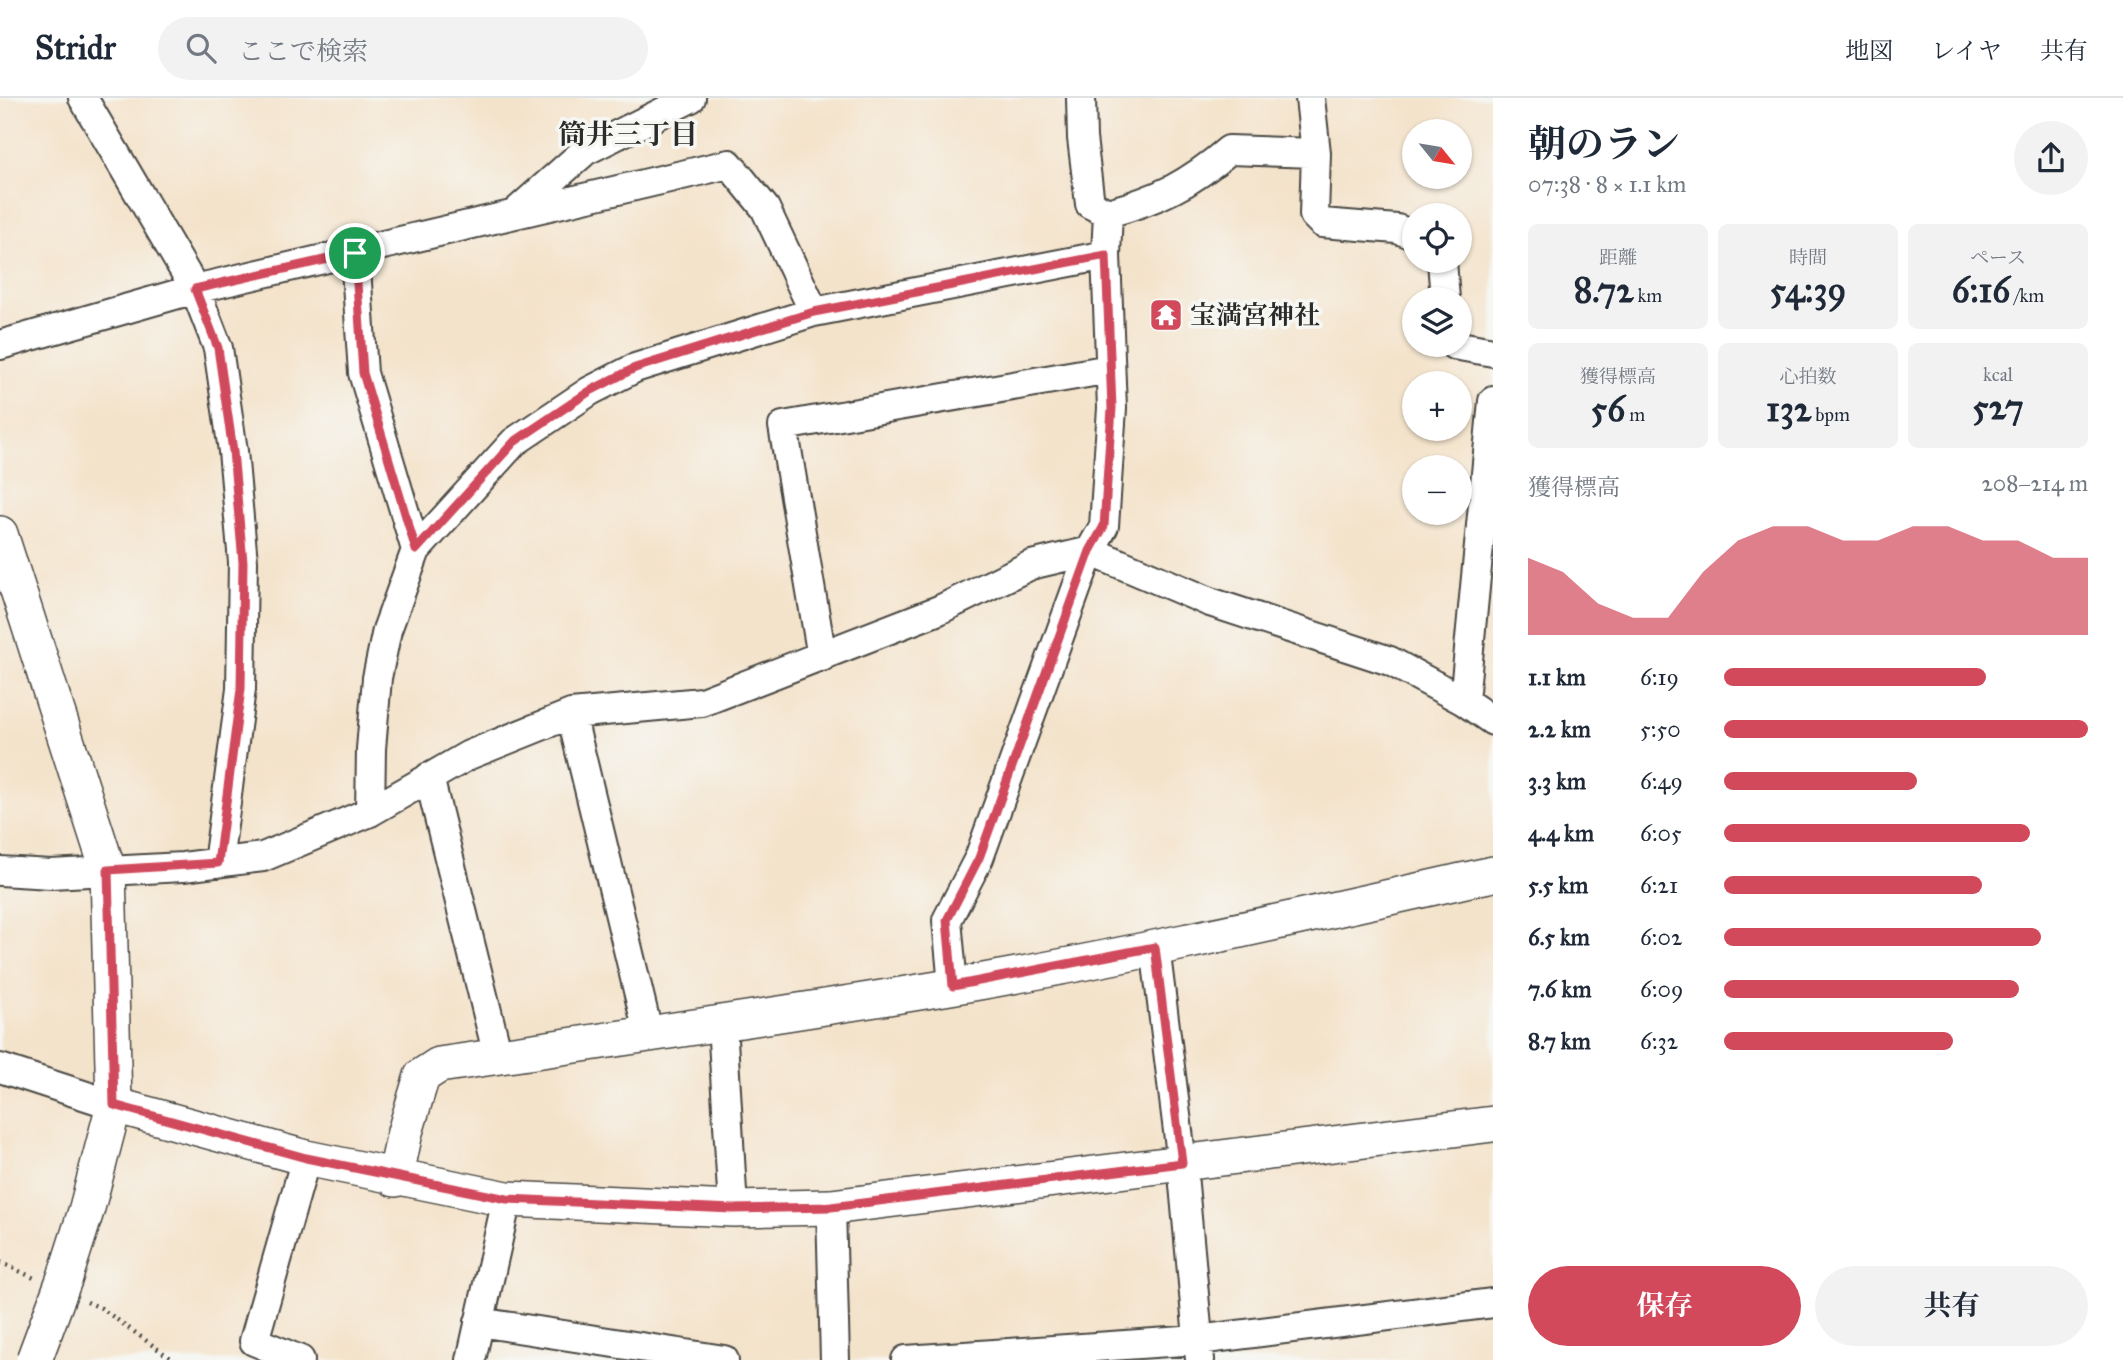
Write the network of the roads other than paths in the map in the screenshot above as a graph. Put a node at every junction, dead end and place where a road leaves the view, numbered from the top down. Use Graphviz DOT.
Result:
graph roads {
  1 [pos="83,98"];
  2 [pos="691,98"];
  3 [pos="1081,98"];
  4 [pos="1310,98"];
  5 [pos="1316,153"];
  6 [pos="1108,213"];
  7 [pos="512,216"];
  8 [pos="1402,231"];
  9 [pos="355,253"];
  10 [pos="1106,255"];
  11 [pos="195,289"];
  12 [pos="814,312"];
  13 [pos="0,345"];
  14 [pos="1472,348"];
  15 [pos="1493,352"];
  16 [pos="1110,369"];
  17 [pos="1493,401"];
  18 [pos="0,534"];
  19 [pos="416,550"];
  20 [pos="1090,551"];
  21 [pos="821,657"];
  22 [pos="1464,701"];
  23 [pos="571,714"];
  24 [pos="1493,722"];
  25 [pos="429,777"];
  26 [pos="370,812"];
  27 [pos="218,863"];
  28 [pos="108,870"];
  29 [pos="0,871"];
  30 [pos="1493,874"];
  31 [pos="1155,947"];
  32 [pos="953,986"];
  33 [pos="722,1023"];
  34 [pos="649,1036"];
  35 [pos="498,1056"];
  36 [pos="0,1068"];
  37 [pos="114,1105"];
  38 [pos="1493,1124"];
  39 [pos="306,1158"];
  40 [pos="1182,1163"];
  41 [pos="395,1179"];
  42 [pos="507,1199"];
  43 [pos="831,1207"];
  44 [pos="733,1209"];
  45 [pos="1493,1303"];
  46 [pos="479,1322"];
  47 [pos="1199,1350"];
  48 [pos="34,1360"];
  49 [pos="300,1360"];
  50 [pos="471,1360"];
  51 [pos="724,1360"];
  52 [pos="835,1360"];
  53 [pos="906,1360"];
  1 -- 11 [label="street"];
  2 -- 7 [label="street"];
  3 -- 6 [label="street"];
  4 -- 5 [label="street"];
  5 -- 6 [label="street"];
  5 -- 8 [label="street"];
  6 -- 10 [label="street"];
  7 -- 9 [label="street"];
  7 -- 12 [label="street"];
  9 -- 11 [label="street"];
  9 -- 19 [label="street"];
  10 -- 12 [label="street"];
  10 -- 16 [label="street"];
  11 -- 13 [label="street"];
  11 -- 27 [label="street"];
  12 -- 19 [label="street"];
  14 -- 15 [label="street"];
  16 -- 20 [label="street"];
  16 -- 21 [label="street"];
  17 -- 22 [label="street"];
  18 -- 28 [label="street"];
  19 -- 26 [label="street"];
  20 -- 21 [label="street"];
  20 -- 22 [label="street"];
  20 -- 32 [label="street"];
  21 -- 23 [label="street"];
  22 -- 24 [label="street"];
  23 -- 25 [label="street"];
  23 -- 34 [label="street"];
  25 -- 26 [label="street"];
  25 -- 35 [label="street"];
  26 -- 27 [label="street"];
  27 -- 28 [label="street"];
  28 -- 29 [label="street"];
  28 -- 37 [label="street"];
  30 -- 31 [label="street"];
  31 -- 32 [label="street"];
  31 -- 40 [label="street"];
  32 -- 33 [label="street"];
  33 -- 34 [label="street"];
  33 -- 44 [label="street"];
  34 -- 35 [label="street"];
  35 -- 41 [label="street"];
  36 -- 37 [label="street"];
  37 -- 39 [label="street"];
  37 -- 48 [label="street, bridge"];
  38 -- 40 [label="street"];
  39 -- 41 [label="street"];
  39 -- 49 [label="street"];
  40 -- 43 [label="street"];
  40 -- 47 [label="street"];
  41 -- 42 [label="street"];
  42 -- 44 [label="street"];
  42 -- 46 [label="street"];
  43 -- 44 [label="street"];
  43 -- 52 [label="street"];
  45 -- 47 [label="street"];
  46 -- 50 [label="street"];
  46 -- 51 [label="street"];
  47 -- 53 [label="street"];
}
